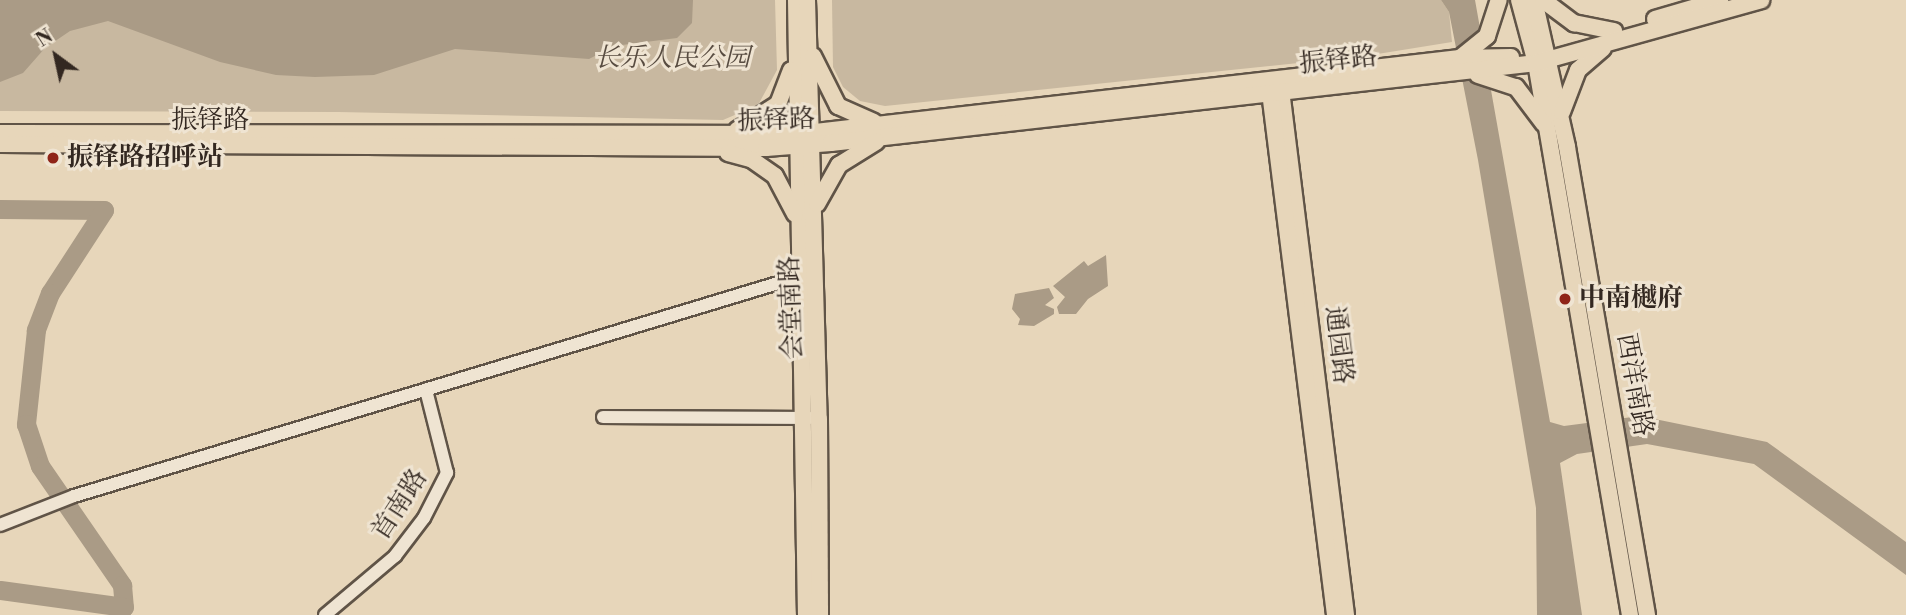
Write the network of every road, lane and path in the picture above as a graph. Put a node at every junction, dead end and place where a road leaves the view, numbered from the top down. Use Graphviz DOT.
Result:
graph roads {
  1 [pos="796,0"];
  2 [pos="807,0"];
  3 [pos="1499,0"];
  4 [pos="1519,0"];
  5 [pos="1535,0"];
  6 [pos="1544,0"];
  7 [pos="1720,0"];
  8 [pos="1761,0"];
  9 [pos="1612,37"];
  10 [pos="802,42"];
  11 [pos="1541,57"];
  12 [pos="1461,66"];
  13 [pos="1275,87"];
  14 [pos="1554,125"];
  15 [pos="891,131"];
  16 [pos="0,133"];
  17 [pos="804,139"];
  18 [pos="709,141"];
  19 [pos="0,144"];
  20 [pos="807,225"];
  21 [pos="809,274"];
  22 [pos="426,390"];
  23 [pos="604,417"];
  24 [pos="811,418"];
  25 [pos="1612,451"];
  26 [pos="0,526"];
  27 [pos="325,615"];
  28 [pos="806,615"];
  29 [pos="820,615"];
  30 [pos="1335,615"];
  31 [pos="1346,615"];
  32 [pos="1630,615"];
  33 [pos="1647,615"];
  1 -- 10 [label="main road, 会堂南路"];
  2 -- 10 [label="main road, 会堂南路"];
  3 -- 12 [label="main road"];
  4 -- 11 [label="main road, 西洋南路"];
  5 -- 11 [label="main road, 西洋南路"];
  6 -- 9 [label="main road"];
  7 -- 9 [label="main road"];
  8 -- 9 [label="main road"];
  9 -- 11 [label="main road, 振铎路"];
  9 -- 14 [label="main road"];
  10 -- 15 [label="main road"];
  10 -- 17 [label="main road, 会堂南路"];
  10 -- 18 [label="main road"];
  11 -- 12 [label="main road, 振铎路"];
  11 -- 14 [label="main road, 西洋南路"];
  12 -- 13 [label="main road, 振铎路"];
  12 -- 14 [label="main road"];
  13 -- 15 [label="main road, 振铎路"];
  13 -- 30 [label="main road, 通园路"];
  13 -- 31 [label="main road, 通园路"];
  14 -- 25 [label="main road, 西洋南路"];
  15 -- 17 [label="main road, 振铎路"];
  15 -- 20 [label="main road"];
  16 -- 18 [label="main road, 振铎路"];
  17 -- 18 [label="main road, 振铎路"];
  17 -- 20 [label="main road, 会堂南路"];
  18 -- 19 [label="main road, 振铎路"];
  18 -- 20 [label="main road"];
  20 -- 21 [label="main road, 会堂南路"];
  21 -- 22 [label="street"];
  21 -- 24 [label="main road, 会堂南路"];
  22 -- 26 [label="street"];
  22 -- 27 [label="street, 首南路"];
  23 -- 24 [label="street"];
  24 -- 28 [label="main road, 会堂南路"];
  24 -- 29 [label="main road, 会堂南路"];
  25 -- 32 [label="main road, 西洋南路"];
  25 -- 33 [label="main road, 西洋南路"];
}
